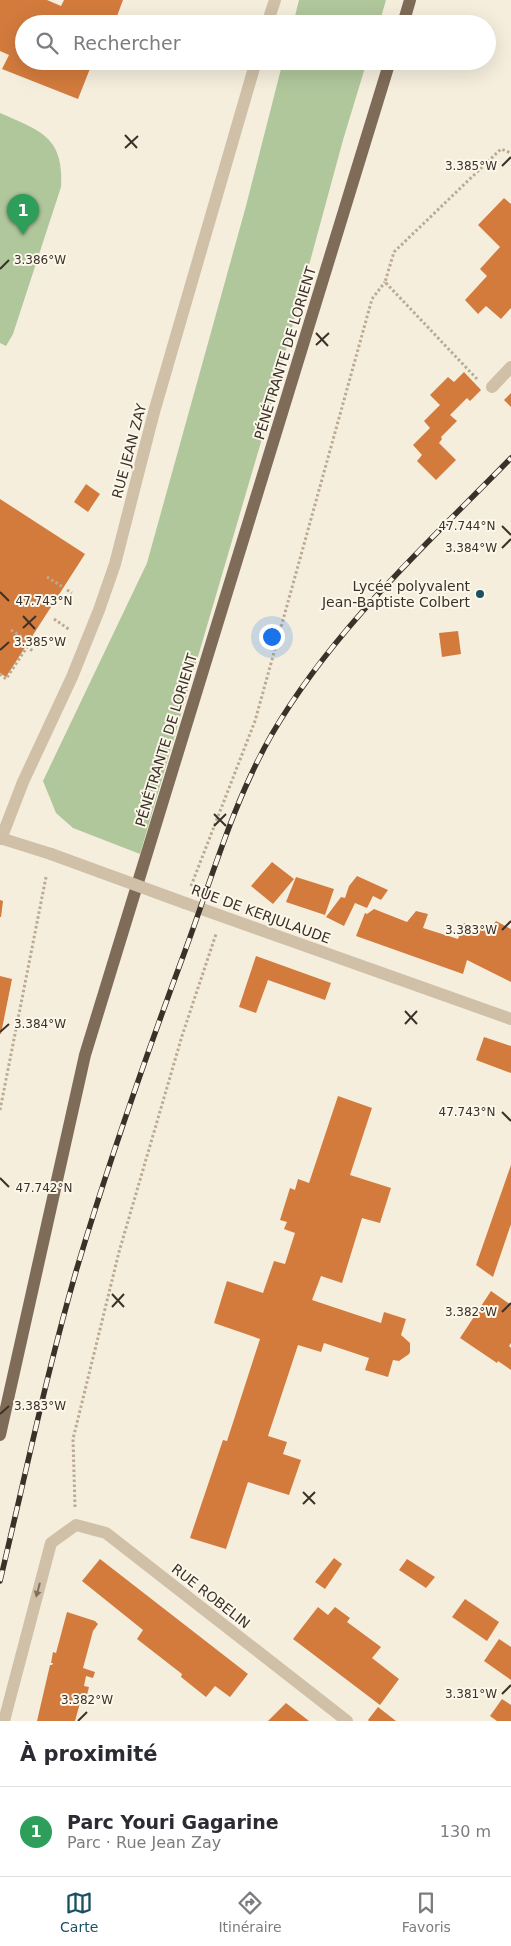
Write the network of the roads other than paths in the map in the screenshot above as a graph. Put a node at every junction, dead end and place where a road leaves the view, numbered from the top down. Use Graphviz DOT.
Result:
graph roads {
  1 [pos="275,0"];
  2 [pos="410,0"];
  3 [pos="270,15"];
  4 [pos="406,15"];
  5 [pos="253,70"];
  6 [pos="387,70"];
  7 [pos="511,367"];
  8 [pos="492,387"];
  9 [pos="1,838"];
  10 [pos="511,1019"];
  11 [pos="0,1435"];
  12 [pos="4,1721"];
  13 [pos="347,1721"];
  1 -- 3 [label="street"];
  2 -- 4 [label="main road"];
  5 -- 9 [label="street, RUE JEAN ZAY"];
  6 -- 11 [label="main road, PÉNÉTRANTE DE LORIENT"];
  7 -- 8 [label="street"];
  9 -- 10 [label="street, RUE DE KERJULAUDE, bridge"];
  13 -- 12 [label="street, RUE ROBELIN, one-way"];
}
